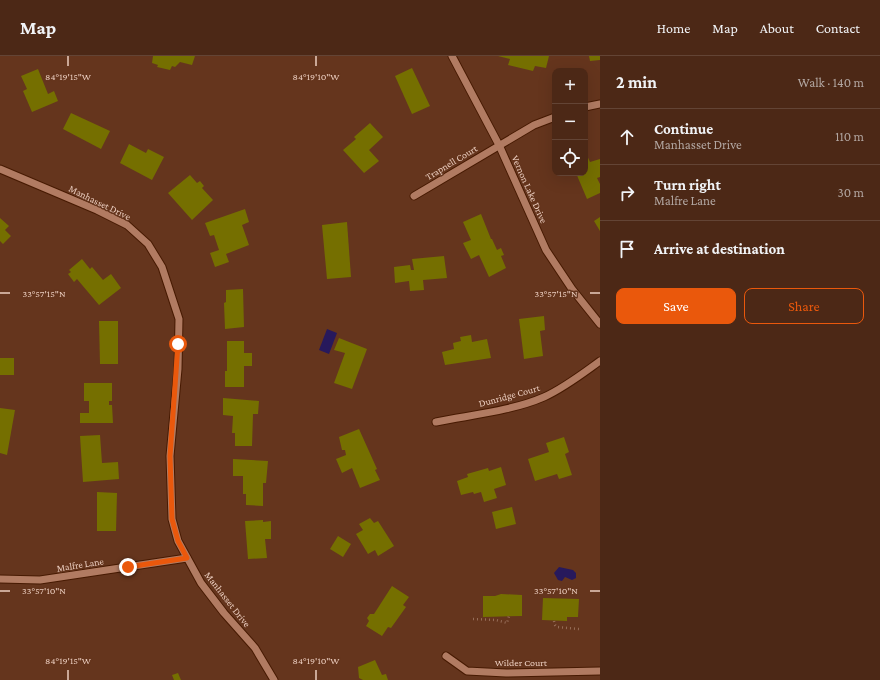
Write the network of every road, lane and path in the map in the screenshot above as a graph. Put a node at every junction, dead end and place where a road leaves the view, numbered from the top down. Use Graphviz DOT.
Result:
graph roads {
  1 [pos="452,56"];
  2 [pos="600,104"];
  3 [pos="588,106"];
  4 [pos="552,118"];
  5 [pos="499,145"];
  6 [pos="0,169"];
  7 [pos="414,196"];
  8 [pos="600,324"];
  9 [pos="600,361"];
  10 [pos="436,422"];
  11 [pos="187,558"];
  12 [pos="0,579"];
  13 [pos="509,616"];
  14 [pos="474,620"];
  15 [pos="554,621"];
  16 [pos="579,629"];
  17 [pos="446,656"];
  18 [pos="600,671"];
  19 [pos="274,680"];
  1 -- 5 [label="street, Vernon Lake Drive"];
  2 -- 3 [label="street"];
  4 -- 5 [label="street, Trapnell Court"];
  5 -- 7 [label="street, Trapnell Court"];
  5 -- 8 [label="street, Vernon Lake Drive"];
  6 -- 11 [label="street, Manhasset Drive"];
  9 -- 10 [label="street, Dunridge Court"];
  11 -- 12 [label="street, Malfre Lane"];
  11 -- 19 [label="street, Manhasset Drive"];
  13 -- 14 [label="path"];
  15 -- 16 [label="path"];
  17 -- 18 [label="street, Wilder Court"];
}
